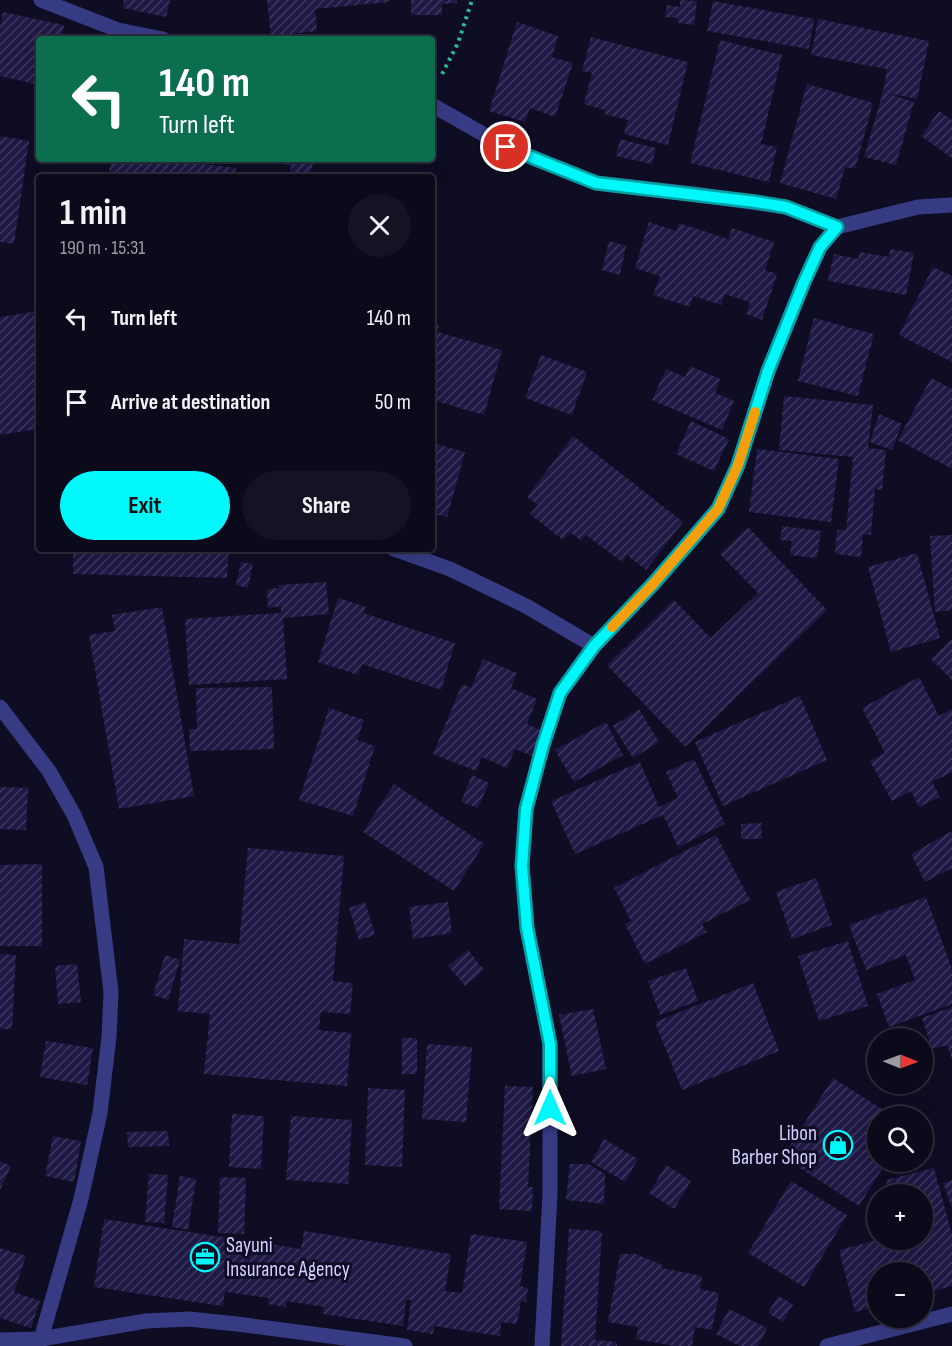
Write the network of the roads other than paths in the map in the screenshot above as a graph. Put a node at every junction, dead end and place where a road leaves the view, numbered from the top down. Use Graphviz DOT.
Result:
graph roads {
  1 [pos="41,0"];
  2 [pos="148,36"];
  3 [pos="435,107"];
  4 [pos="952,205"];
  5 [pos="837,227"];
  6 [pos="402,552"];
  7 [pos="594,646"];
  8 [pos="0,707"];
  9 [pos="952,1314"];
  10 [pos="41,1339"];
  11 [pos="0,1340"];
  12 [pos="405,1346"];
  13 [pos="542,1346"];
  14 [pos="826,1346"];
  1 -- 2 [label="street"];
  3 -- 5 [label="street"];
  4 -- 5 [label="street"];
  5 -- 7 [label="street"];
  6 -- 7 [label="street"];
  7 -- 13 [label="street"];
  8 -- 10 [label="street"];
  9 -- 14 [label="street"];
  10 -- 11 [label="street"];
  10 -- 12 [label="street"];
}
